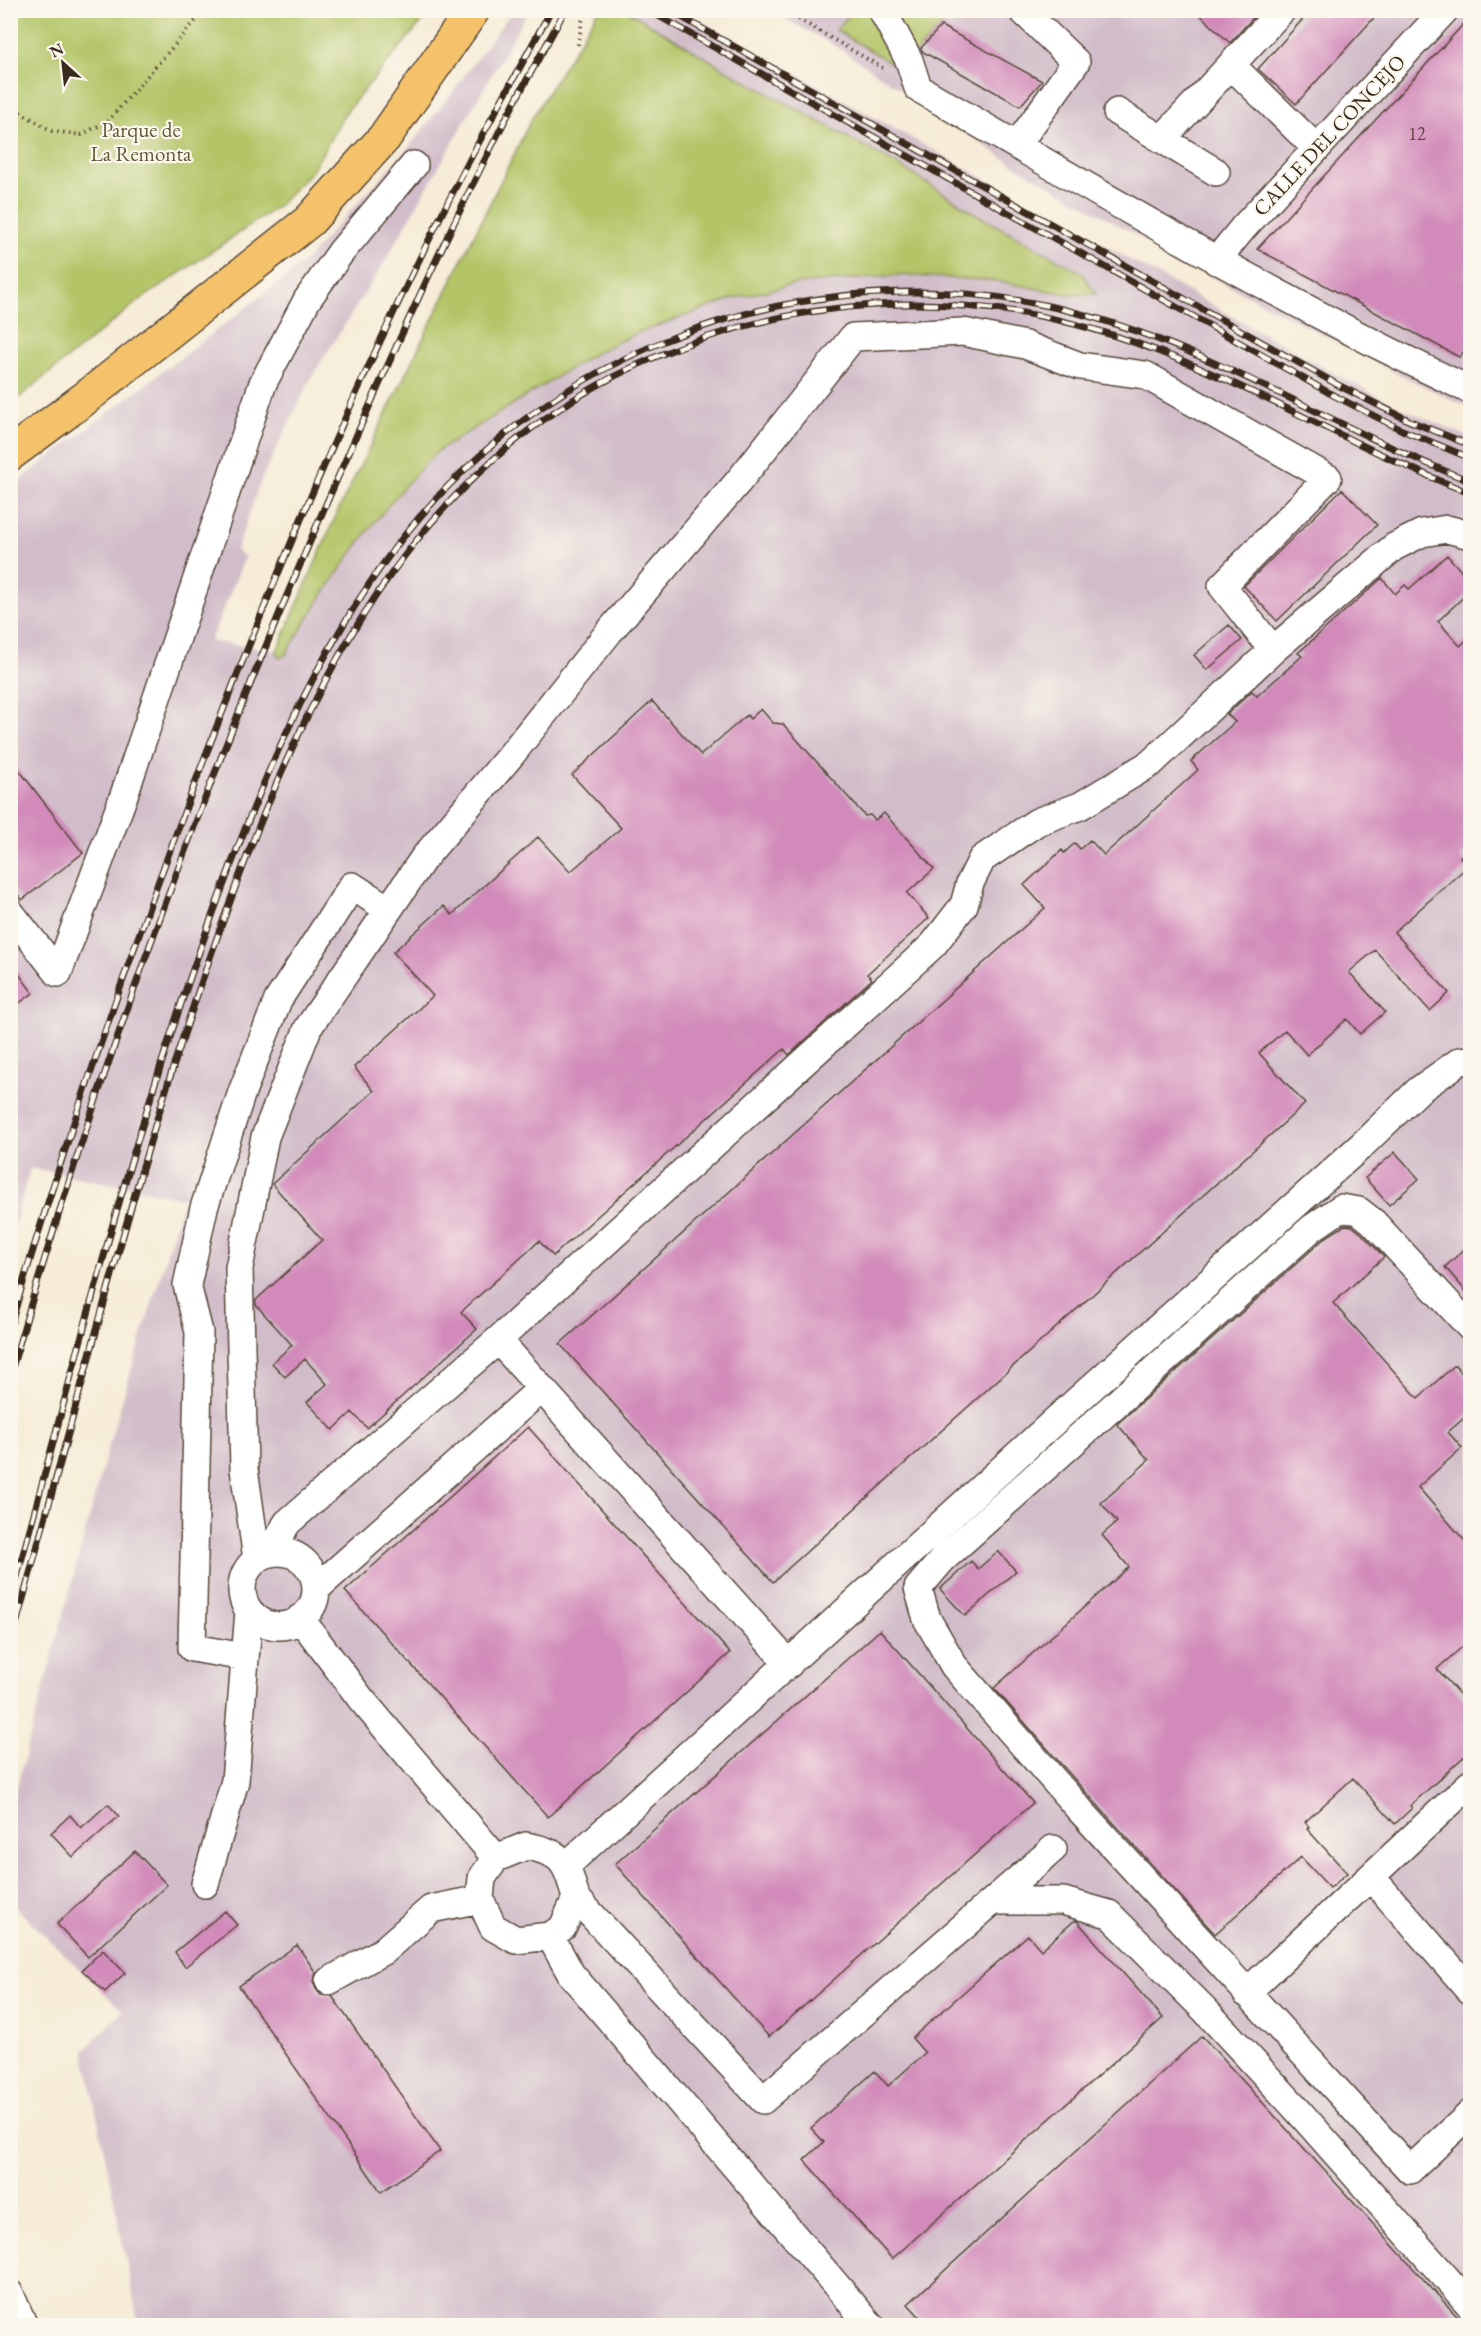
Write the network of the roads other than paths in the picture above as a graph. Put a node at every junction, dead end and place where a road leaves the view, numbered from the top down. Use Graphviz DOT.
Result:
graph roads {
  1 [pos="473,10"];
  2 [pos="882,10"];
  3 [pos="1022,10"];
  4 [pos="1282,10"];
  5 [pos="1445,10"];
  6 [pos="1231,64"];
  7 [pos="1117,112"];
  8 [pos="1162,139"];
  9 [pos="1017,146"];
  10 [pos="1316,148"];
  11 [pos="414,165"];
  12 [pos="1216,172"];
  13 [pos="1216,261"];
  14 [pos="1470,390"];
  15 [pos="10,454"];
  16 [pos="1470,535"];
  17 [pos="1273,650"];
  18 [pos="388,909"];
  19 [pos="10,912"];
  20 [pos="1470,1060"];
  21 [pos="1470,1328"];
  22 [pos="498,1340"];
  23 [pos="541,1389"];
  24 [pos="263,1556"];
  25 [pos="317,1588"];
  26 [pos="249,1611"];
  27 [pos="300,1618"];
  28 [pos="245,1657"];
  29 [pos="789,1664"];
  30 [pos="1470,1784"];
  31 [pos="1053,1849"];
  32 [pos="496,1858"];
  33 [pos="567,1865"];
  34 [pos="1371,1877"];
  35 [pos="206,1884"];
  36 [pos="576,1898"];
  37 [pos="480,1899"];
  38 [pos="994,1901"];
  39 [pos="550,1936"];
  40 [pos="329,1981"];
  41 [pos="1470,1990"];
  42 [pos="1246,1993"];
  43 [pos="1470,2114"];
  44 [pos="10,2294"];
  45 [pos="1470,2305"];
  46 [pos="24,2325"];
  47 [pos="871,2325"];
  1 -- 15 [label="highway"];
  2 -- 9 [label="street"];
  3 -- 9 [label="street"];
  4 -- 6 [label="street"];
  5 -- 10 [label="street, CALLE DEL CONCEJO"];
  6 -- 8 [label="street"];
  6 -- 10 [label="street"];
  7 -- 8 [label="street"];
  8 -- 12 [label="street"];
  9 -- 13 [label="street"];
  10 -- 13 [label="street, CALLE DEL CONCEJO"];
  11 -- 19 [label="street"];
  13 -- 14 [label="street"];
  16 -- 17 [label="street"];
  17 -- 18 [label="street"];
  17 -- 22 [label="street"];
  18 -- 24 [label="street"];
  18 -- 28 [label="street"];
  20 -- 29 [label="street"];
  21 -- 42 [label="street"];
  22 -- 23 [label="street"];
  22 -- 24 [label="street"];
  23 -- 25 [label="street"];
  23 -- 29 [label="street"];
  24 -- 25 [label="street"];
  24 -- 26 [label="street"];
  25 -- 27 [label="street"];
  26 -- 27 [label="street"];
  26 -- 28 [label="street"];
  27 -- 32 [label="street"];
  28 -- 35 [label="street"];
  29 -- 33 [label="street"];
  30 -- 34 [label="street"];
  31 -- 38 [label="street"];
  32 -- 33 [label="street"];
  32 -- 37 [label="street"];
  33 -- 36 [label="street"];
  34 -- 41 [label="street"];
  34 -- 42 [label="street"];
  36 -- 38 [label="street"];
  36 -- 39 [label="street"];
  37 -- 39 [label="street"];
  37 -- 40 [label="street"];
  38 -- 45 [label="street"];
  39 -- 47 [label="street"];
  42 -- 43 [label="street"];
  44 -- 46 [label="street"];
}
